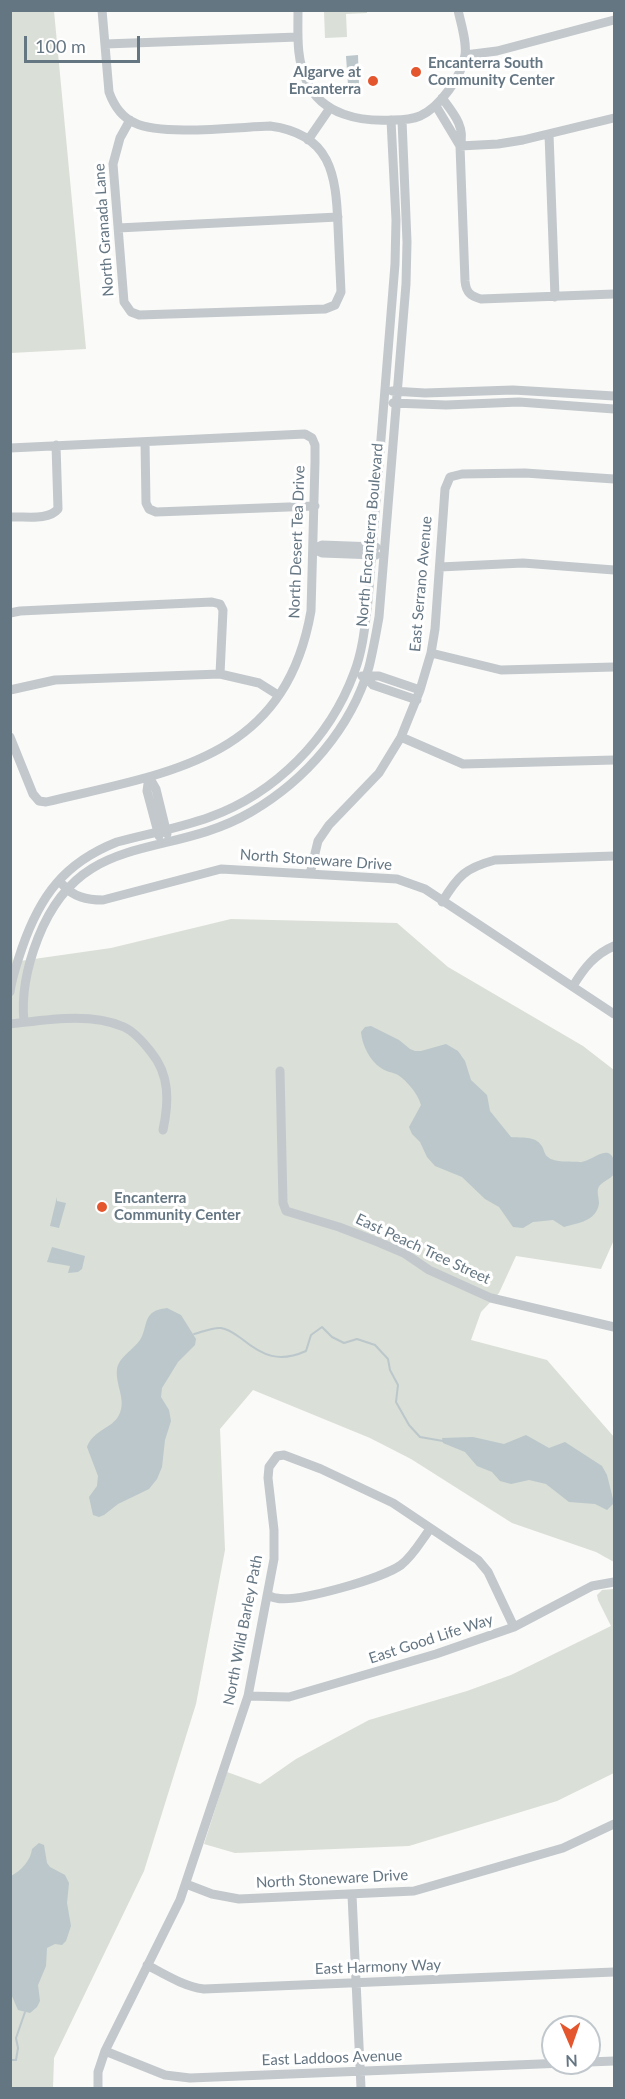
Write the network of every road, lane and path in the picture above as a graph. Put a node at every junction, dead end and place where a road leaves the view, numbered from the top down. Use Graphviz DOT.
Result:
graph roads {
  1 [pos="102,10"];
  2 [pos="298,10"];
  3 [pos="458,10"];
  4 [pos="615,20"];
  5 [pos="298,38"];
  6 [pos="105,44"];
  7 [pos="465,55"];
  8 [pos="439,102"];
  9 [pos="330,108"];
  10 [pos="615,118"];
  11 [pos="129,120"];
  12 [pos="388,120"];
  13 [pos="402,120"];
  14 [pos="549,134"];
  15 [pos="308,140"];
  16 [pos="460,146"];
  17 [pos="338,217"];
  18 [pos="118,228"];
  19 [pos="615,294"];
  20 [pos="555,297"];
  21 [pos="385,391"];
  22 [pos="397,392"];
  23 [pos="615,396"];
  24 [pos="384,402"];
  25 [pos="396,403"];
  26 [pos="615,409"];
  27 [pos="144,442"];
  28 [pos="56,446"];
  29 [pos="10,448"];
  30 [pos="615,479"];
  31 [pos="315,506"];
  32 [pos="10,517"];
  33 [pos="314,549"];
  34 [pos="371,551"];
  35 [pos="384,552"];
  36 [pos="440,567"];
  37 [pos="615,570"];
  38 [pos="10,613"];
  39 [pos="431,653"];
  40 [pos="615,667"];
  41 [pos="220,674"];
  42 [pos="354,674"];
  43 [pos="365,677"];
  44 [pos="10,690"];
  45 [pos="420,690"];
  46 [pos="278,695"];
  47 [pos="417,700"];
  48 [pos="10,737"];
  49 [pos="401,737"];
  50 [pos="615,760"];
  51 [pos="149,777"];
  52 [pos="161,830"];
  53 [pos="165,842"];
  54 [pos="615,856"];
  55 [pos="310,874"];
  56 [pos="59,880"];
  57 [pos="66,888"];
  58 [pos="442,902"];
  59 [pos="615,946"];
  60 [pos="573,986"];
  61 [pos="10,992"];
  62 [pos="615,1014"];
  63 [pos="11,1023"];
  64 [pos="24,1023"];
  65 [pos="280,1071"];
  66 [pos="163,1130"];
  67 [pos="615,1327"];
  68 [pos="430,1529"];
  69 [pos="615,1582"];
  70 [pos="268,1595"];
  71 [pos="514,1627"];
  72 [pos="248,1696"];
  73 [pos="615,1824"];
  74 [pos="186,1884"];
  75 [pos="352,1895"];
  76 [pos="147,1965"];
  77 [pos="615,1972"];
  78 [pos="357,1983"];
  79 [pos="105,2051"];
  80 [pos="541,2064"];
  81 [pos="360,2072"];
  82 [pos="98,2088"];
  83 [pos="361,2088"];
  1 -- 6 [label="street"];
  2 -- 5 [label="street"];
  3 -- 7 [label="street"];
  4 -- 7 [label="street"];
  5 -- 6 [label="street"];
  5 -- 9 [label="street"];
  6 -- 11 [label="street"];
  7 -- 8 [label="street"];
  8 -- 13 [label="street"];
  8 -- 16 [label="street"];
  9 -- 12 [label="street"];
  9 -- 15 [label="street"];
  10 -- 14 [label="street"];
  11 -- 15 [label="street"];
  11 -- 18 [label="street, North Granada Lane"];
  12 -- 13 [label="street"];
  12 -- 21 [label="street, North Encanterra Boulevard"];
  13 -- 22 [label="street, North Encanterra Boulevard"];
  14 -- 16 [label="street"];
  14 -- 20 [label="street"];
  15 -- 17 [label="street"];
  16 -- 20 [label="street"];
  17 -- 18 [label="street"];
  17 -- 18 [label="street, North Granada Lane"];
  19 -- 20 [label="street"];
  21 -- 22 [label="street"];
  21 -- 24 [label="street, North Encanterra Boulevard"];
  22 -- 23 [label="street"];
  22 -- 25 [label="street, North Encanterra Boulevard"];
  24 -- 25 [label="street"];
  24 -- 34 [label="street, North Encanterra Boulevard"];
  25 -- 26 [label="street"];
  25 -- 35 [label="street, North Encanterra Boulevard"];
  27 -- 28 [label="street"];
  27 -- 31 [label="street"];
  27 -- 31 [label="street, North Desert Tea Drive"];
  28 -- 29 [label="street"];
  28 -- 32 [label="street"];
  30 -- 36 [label="street, East Serrano Avenue"];
  31 -- 33 [label="street, North Desert Tea Drive"];
  33 -- 34 [label="street"];
  33 -- 46 [label="street, North Desert Tea Drive"];
  34 -- 35 [label="street"];
  34 -- 42 [label="street, North Encanterra Boulevard"];
  35 -- 43 [label="street, North Encanterra Boulevard"];
  36 -- 37 [label="street"];
  36 -- 39 [label="street, East Serrano Avenue"];
  38 -- 41 [label="street"];
  39 -- 40 [label="street"];
  39 -- 45 [label="street, East Serrano Avenue"];
  41 -- 44 [label="street"];
  41 -- 46 [label="street"];
  42 -- 43 [label="street"];
  42 -- 52 [label="street, North Encanterra Boulevard"];
  43 -- 45 [label="street"];
  43 -- 47 [label="street"];
  43 -- 53 [label="street, North Encanterra Boulevard"];
  45 -- 47 [label="street, East Serrano Avenue"];
  46 -- 51 [label="street, North Desert Tea Drive"];
  47 -- 49 [label="street, East Serrano Avenue"];
  48 -- 51 [label="street, North Desert Tea Drive"];
  49 -- 50 [label="street"];
  49 -- 55 [label="street, East Serrano Avenue"];
  51 -- 52 [label="street"];
  52 -- 53 [label="street"];
  52 -- 56 [label="street, North Encanterra Boulevard"];
  53 -- 57 [label="street, North Encanterra Boulevard"];
  54 -- 58 [label="street"];
  55 -- 57 [label="street, North Stoneware Drive"];
  55 -- 58 [label="street, North Stoneware Drive"];
  56 -- 57 [label="street, North Stoneware Drive"];
  56 -- 61 [label="street, North Encanterra Boulevard"];
  57 -- 64 [label="street, North Encanterra Boulevard"];
  58 -- 60 [label="street, North Stoneware Drive"];
  59 -- 60 [label="street"];
  60 -- 62 [label="street, North Stoneware Drive"];
  63 -- 64 [label="street"];
  64 -- 66 [label="street"];
  65 -- 67 [label="street, East Peach Tree Street"];
  68 -- 70 [label="street"];
  68 -- 70 [label="street, North Wild Barley Path"];
  68 -- 71 [label="street, North Wild Barley Path"];
  69 -- 71 [label="street, East Good Life Way"];
  70 -- 72 [label="street, North Wild Barley Path"];
  71 -- 72 [label="street, East Good Life Way"];
  72 -- 74 [label="street, North Wild Barley Path"];
  73 -- 75 [label="street, North Stoneware Drive"];
  74 -- 75 [label="street, North Stoneware Drive"];
  74 -- 76 [label="street, North Wild Barley Path"];
  75 -- 78 [label="street"];
  76 -- 78 [label="street, East Harmony Way"];
  76 -- 79 [label="street, North Wild Barley Path"];
  77 -- 78 [label="street, East Harmony Way"];
  78 -- 81 [label="street"];
  79 -- 81 [label="street, East Laddoos Avenue"];
  79 -- 82 [label="street, North Wild Barley Path"];
  80 -- 81 [label="street, East Laddoos Avenue"];
  81 -- 83 [label="street"];
}
